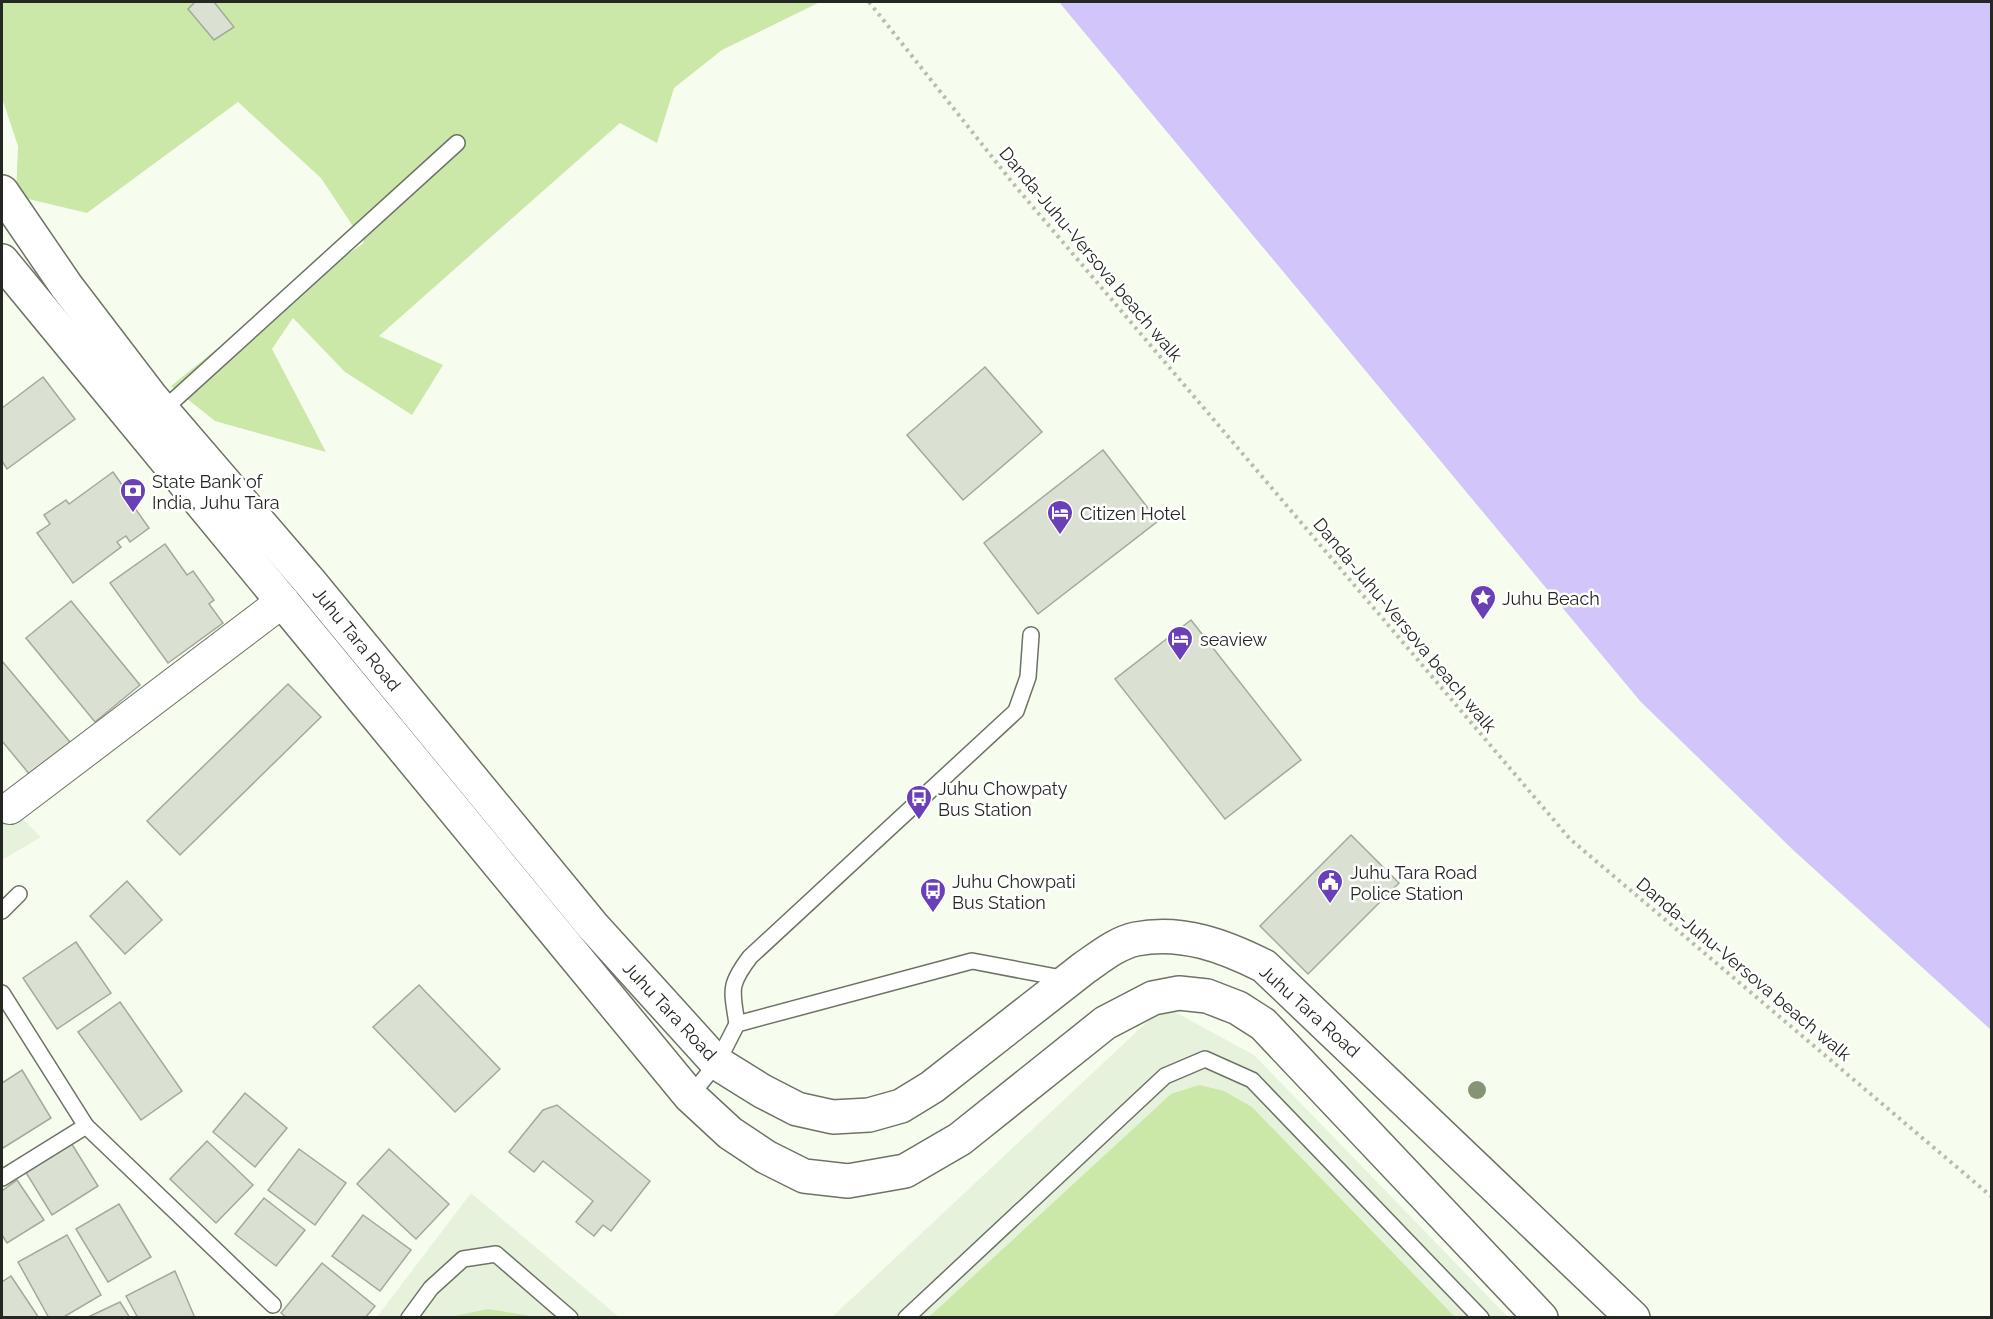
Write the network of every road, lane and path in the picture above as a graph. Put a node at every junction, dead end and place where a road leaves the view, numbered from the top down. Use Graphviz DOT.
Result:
graph roads {
  1 [pos="869,2"];
  2 [pos="457,143"];
  3 [pos="2,192"];
  4 [pos="2,261"];
  5 [pos="163,410"];
  6 [pos="283,601"];
  7 [pos="1031,635"];
  8 [pos="10,808"];
  9 [pos="19,894"];
  10 [pos="2,911"];
  11 [pos="1070,979"];
  12 [pos="2,993"];
  13 [pos="737,1024"];
  14 [pos="717,1063"];
  15 [pos="690,1096"];
  16 [pos="86,1126"];
  17 [pos="2,1178"];
  18 [pos="1992,1197"];
  19 [pos="273,1305"];
  20 [pos="409,1317"];
  21 [pos="570,1317"];
  22 [pos="906,1317"];
  23 [pos="1481,1317"];
  24 [pos="1541,1317"];
  25 [pos="1633,1317"];
  1 -- 18 [label="path, Danda-Juhu-Versova beach walk"];
  2 -- 5 [label="lane"];
  3 -- 5 [label="main road, Juhu Tara Road"];
  4 -- 6 [label="main road, Juhu Tara Road"];
  5 -- 14 [label="main road, Juhu Tara Road"];
  6 -- 8 [label="street"];
  6 -- 15 [label="main road, Juhu Tara Road"];
  7 -- 13 [label="lane"];
  9 -- 10 [label="lane"];
  11 -- 13 [label="lane"];
  11 -- 14 [label="main road, Juhu Tara Road"];
  11 -- 25 [label="main road, Juhu Tara Road"];
  12 -- 16 [label="lane"];
  13 -- 14 [label="lane"];
  14 -- 15 [label="lane"];
  15 -- 24 [label="main road, Juhu Tara Road"];
  16 -- 17 [label="lane"];
  16 -- 19 [label="lane"];
  20 -- 21 [label="lane"];
  22 -- 23 [label="lane"];
}
